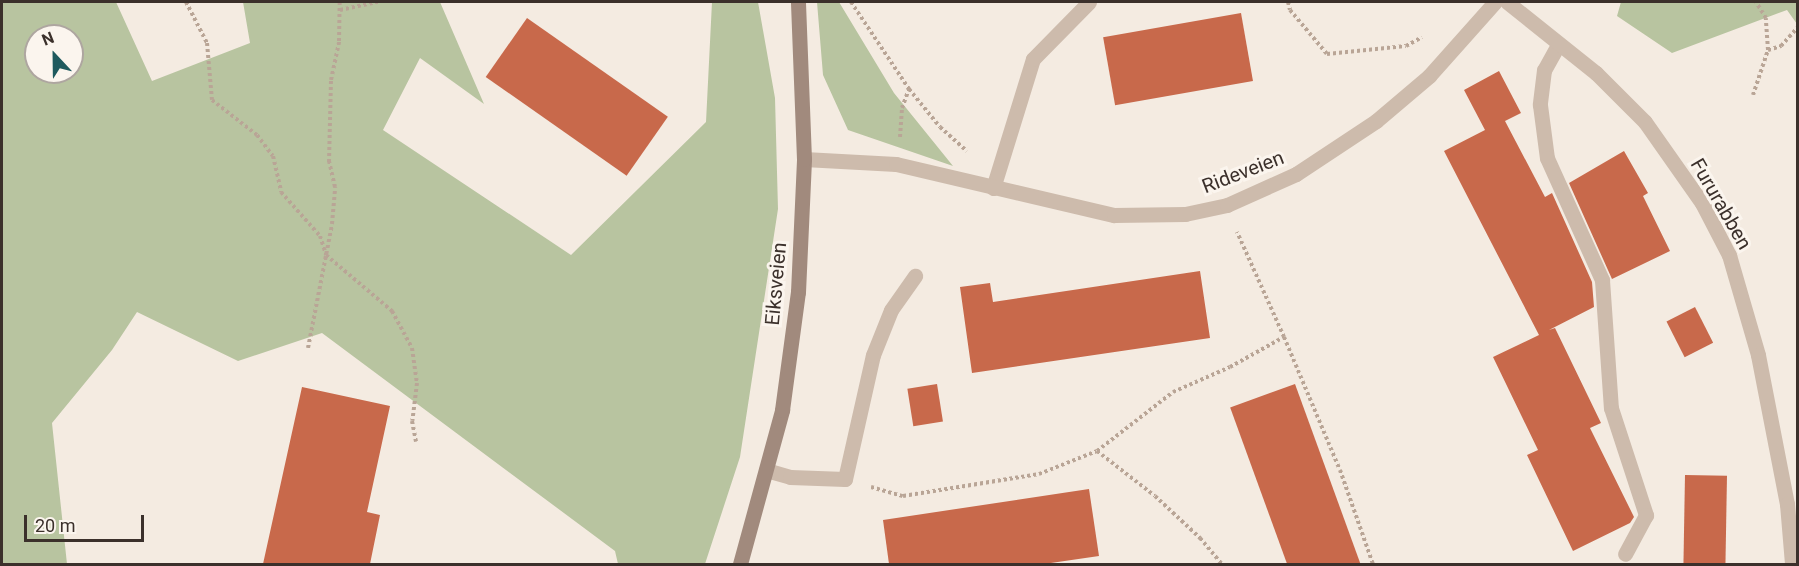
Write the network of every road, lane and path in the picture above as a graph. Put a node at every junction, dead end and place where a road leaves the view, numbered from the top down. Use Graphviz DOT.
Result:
graph roads {
  1 [pos="186,2"];
  2 [pos="340,2"];
  3 [pos="378,2"];
  4 [pos="798,2"];
  5 [pos="851,2"];
  6 [pos="1089,2"];
  7 [pos="1288,2"];
  8 [pos="1495,2"];
  9 [pos="1507,2"];
  10 [pos="1756,2"];
  11 [pos="340,10"];
  12 [pos="1797,27"];
  13 [pos="1425,36"];
  14 [pos="1558,45"];
  15 [pos="1768,50"];
  16 [pos="909,89"];
  17 [pos="1753,95"];
  18 [pos="900,141"];
  19 [pos="804,159"];
  20 [pos="1000,166"];
  21 [pos="993,188"];
  22 [pos="1227,205"];
  23 [pos="326,255"];
  24 [pos="915,276"];
  25 [pos="1284,337"];
  26 [pos="308,348"];
  27 [pos="416,442"];
  28 [pos="1097,451"];
  29 [pos="766,470"];
  30 [pos="845,479"];
  31 [pos="1795,537"];
  32 [pos="1625,554"];
  33 [pos="740,564"];
  34 [pos="1222,564"];
  35 [pos="1373,564"];
  36 [pos="1792,564"];
  1 -- 23 [label="path"];
  2 -- 11 [label="path"];
  3 -- 11 [label="path"];
  4 -- 19 [label="street, Eiksveien"];
  5 -- 16 [label="path"];
  6 -- 20 [label="street"];
  7 -- 13 [label="path"];
  8 -- 22 [label="street, Rideveien"];
  9 -- 14 [label="street, Fururabben"];
  10 -- 15 [label="path"];
  11 -- 23 [label="path"];
  12 -- 15 [label="path"];
  14 -- 31 [label="street, Fururabben"];
  14 -- 32 [label="street"];
  15 -- 17 [label="path"];
  16 -- 18 [label="path"];
  16 -- 20 [label="path"];
  19 -- 21 [label="street, Rideveien"];
  19 -- 29 [label="street, Eiksveien"];
  20 -- 21 [label="street"];
  21 -- 22 [label="street, Rideveien"];
  22 -- 25 [label="path"];
  23 -- 26 [label="path"];
  23 -- 27 [label="path"];
  24 -- 30 [label="street"];
  25 -- 28 [label="path"];
  25 -- 35 [label="path"];
  28 -- 30 [label="path"];
  28 -- 34 [label="path"];
  29 -- 30 [label="street"];
  29 -- 33 [label="street, Eiksveien"];
  31 -- 36 [label="street, Fururabben"];
}
